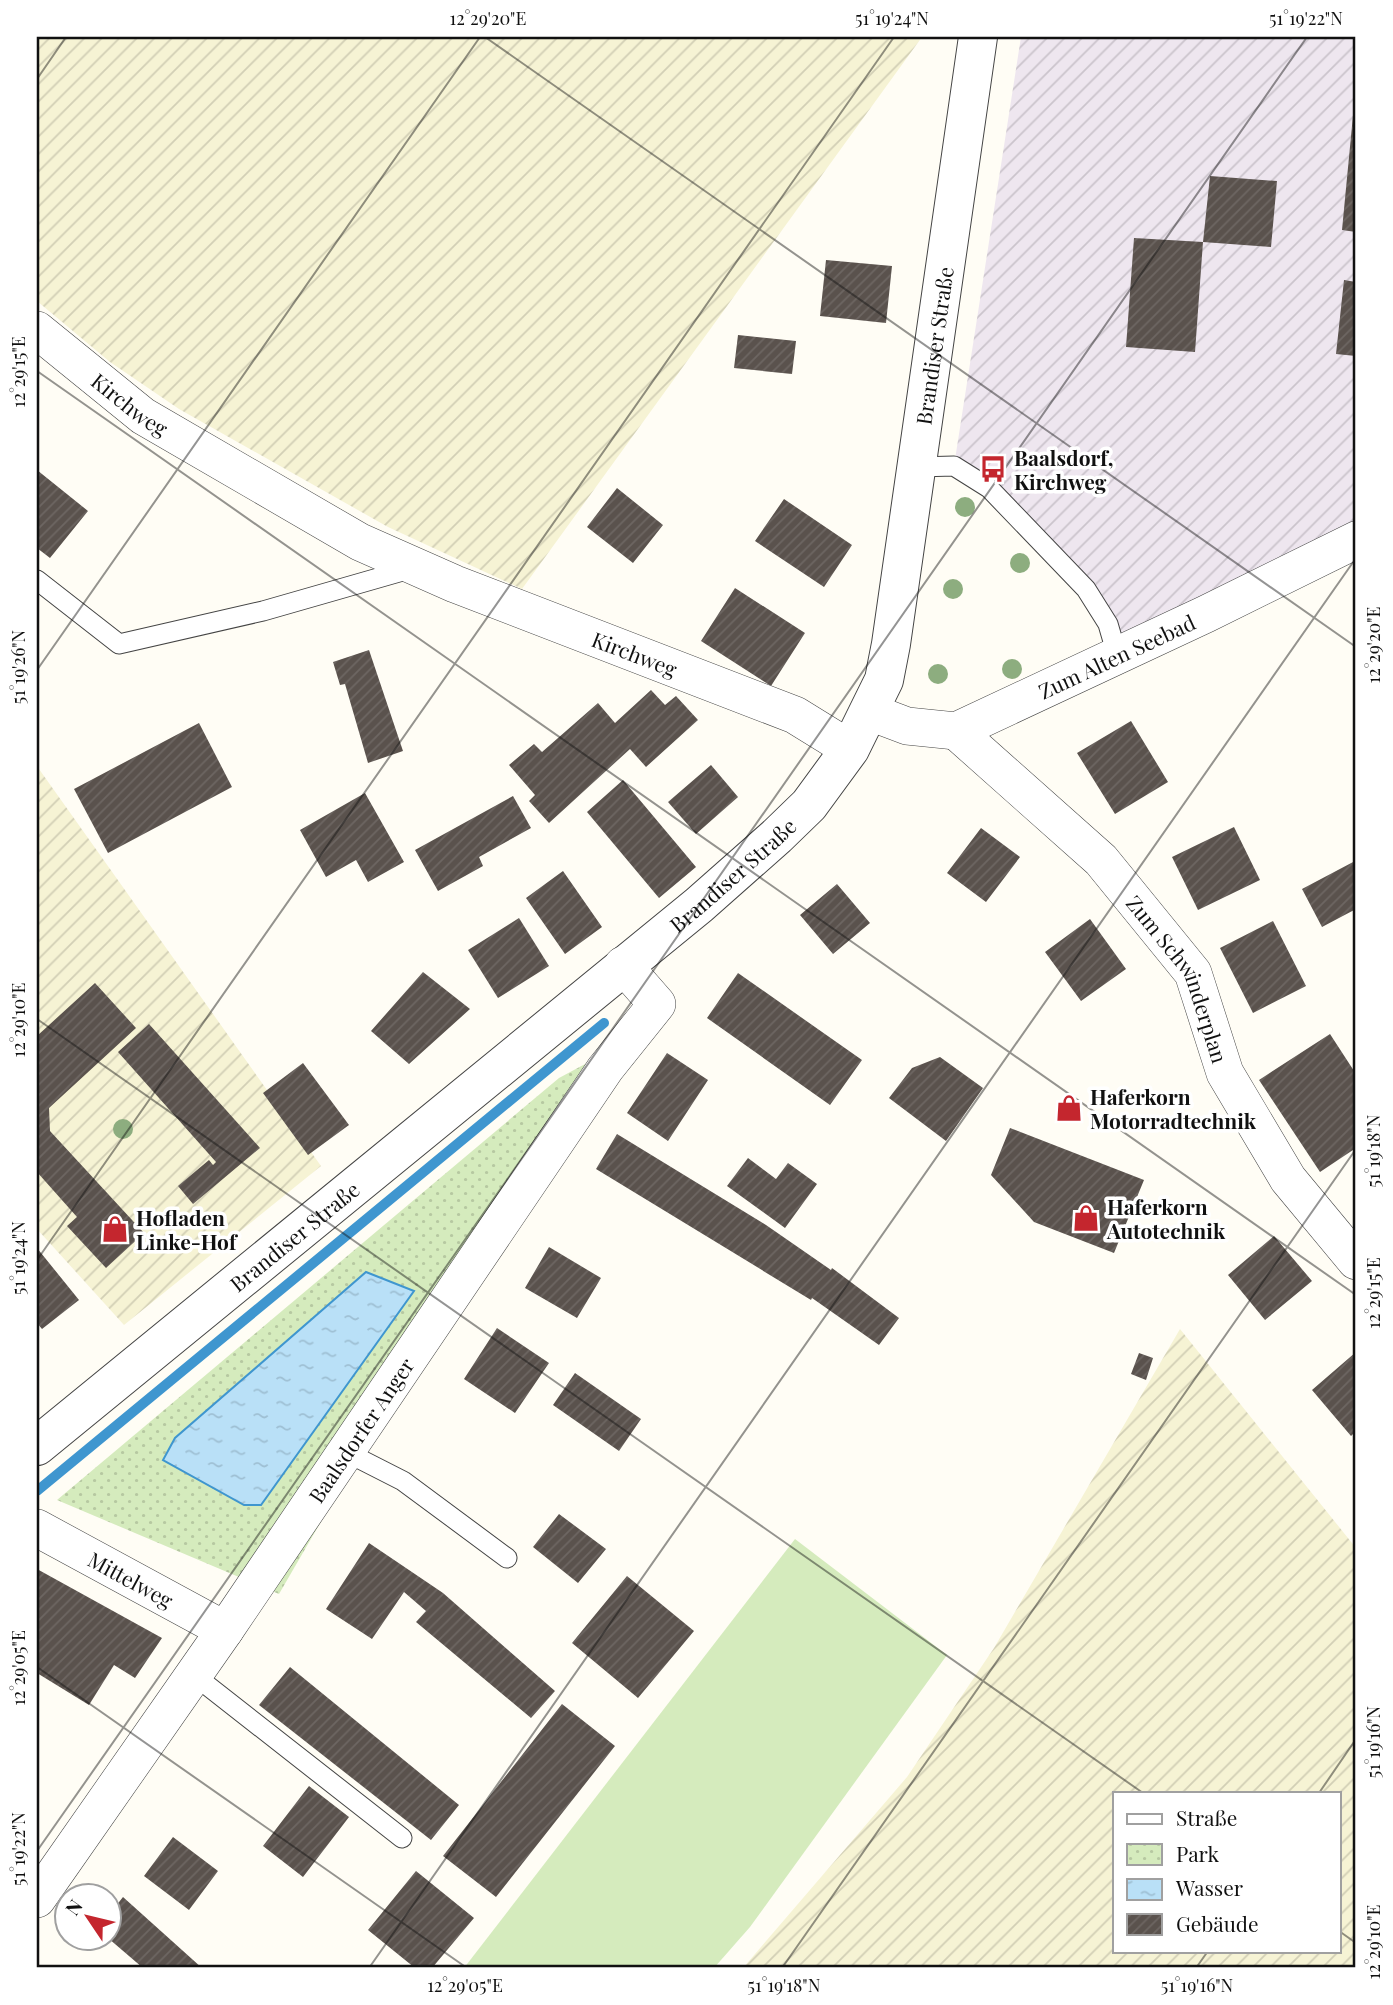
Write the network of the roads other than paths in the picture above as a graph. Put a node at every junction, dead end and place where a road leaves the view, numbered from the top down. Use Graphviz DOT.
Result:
graph roads {
  1 [pos="978,37"];
  2 [pos="37,330"];
  3 [pos="918,467"];
  4 [pos="1356,540"];
  5 [pos="414,568"];
  6 [pos="37,580"];
  7 [pos="1117,655"];
  8 [pos="870,712"];
  9 [pos="956,731"];
  10 [pos="850,749"];
  11 [pos="623,965"];
  12 [pos="1356,1261"];
  13 [pos="37,1446"];
  14 [pos="346,1452"];
  15 [pos="37,1528"];
  16 [pos="507,1558"];
  17 [pos="225,1630"];
  18 [pos="194,1675"];
  19 [pos="402,1839"];
  20 [pos="37,1899"];
  1 -- 3 [label="street, Brandiser Straße"];
  2 -- 5 [label="street, Kirchweg"];
  3 -- 7 [label="lane"];
  3 -- 8 [label="street, Brandiser Straße"];
  4 -- 7 [label="street, Zum Alten Seebad"];
  5 -- 6 [label="lane"];
  5 -- 10 [label="street, Kirchweg"];
  7 -- 9 [label="street, Zum Alten Seebad"];
  8 -- 9 [label="street"];
  8 -- 10 [label="street, Brandiser Straße"];
  9 -- 12 [label="street, Zum Schwinderplan"];
  10 -- 11 [label="street, Brandiser Straße"];
  11 -- 13 [label="street, Brandiser Straße"];
  11 -- 14 [label="street, Baalsdorfer Anger"];
  14 -- 16 [label="lane"];
  14 -- 17 [label="street, Baalsdorfer Anger"];
  15 -- 17 [label="street, Mittelweg"];
  17 -- 18 [label="street, Baalsdorfer Anger"];
  18 -- 19 [label="lane"];
  18 -- 20 [label="street, Baalsdorfer Anger"];
}
